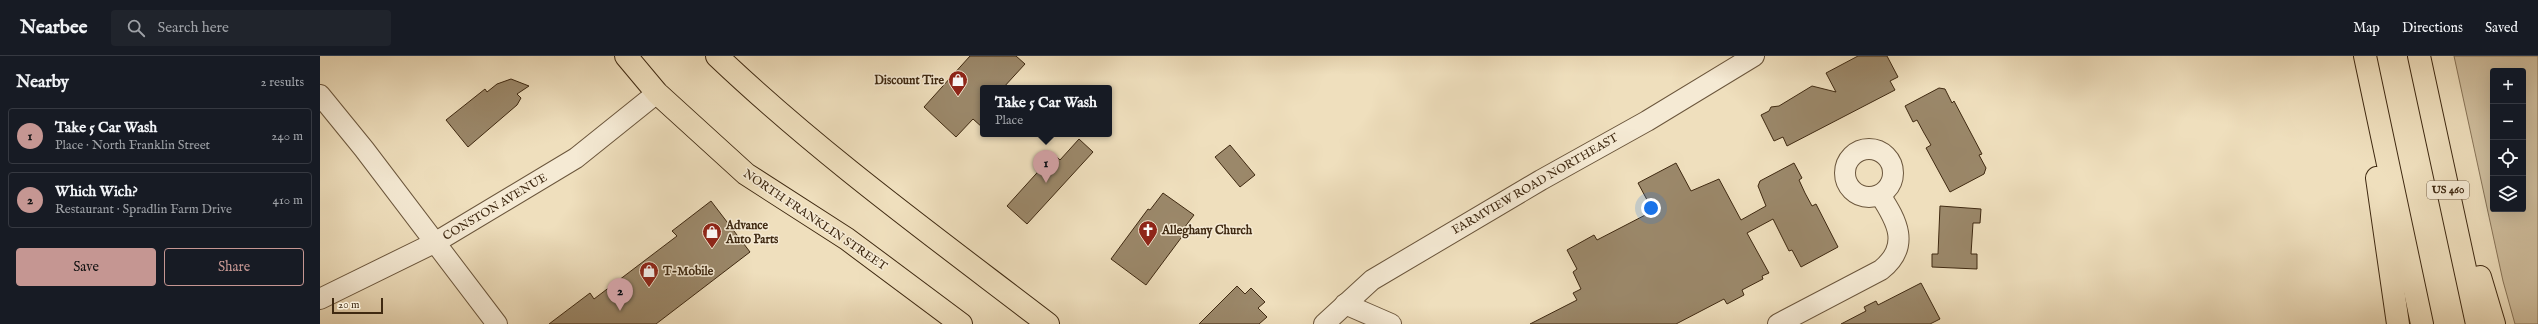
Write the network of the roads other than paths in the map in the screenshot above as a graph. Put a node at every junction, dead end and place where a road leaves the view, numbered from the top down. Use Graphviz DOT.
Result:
graph roads {
  1 [pos="626,56"];
  2 [pos="717,56"];
  3 [pos="1754,56"];
  4 [pos="2360,56"];
  5 [pos="2365,56"];
  6 [pos="2419,56"];
  7 [pos="656,93"];
  8 [pos="320,95"];
  9 [pos="2430,105"];
  10 [pos="1880,195"];
  11 [pos="436,242"];
  12 [pos="320,299"];
  13 [pos="1345,304"];
  14 [pos="497,324"];
  15 [pos="960,324"];
  16 [pos="1048,324"];
  17 [pos="1324,324"];
  18 [pos="1391,324"];
  19 [pos="1778,324"];
  20 [pos="2398,324"];
  21 [pos="2422,324"];
  22 [pos="2477,324"];
  23 [pos="2494,324"];
  1 -- 7 [label="main road, NORTH FRANKLIN STREET"];
  2 -- 16 [label="main road"];
  3 -- 13 [label="street, FARMVIEW ROAD NORTHEAST"];
  4 -- 20 [label="main road"];
  5 -- 21 [label="main road"];
  6 -- 9 [label="main road, US 460"];
  7 -- 11 [label="street, CONSTON AVENUE"];
  7 -- 15 [label="main road, NORTH FRANKLIN STREET"];
  8 -- 11 [label="street"];
  9 -- 22 [label="main road, US 460"];
  9 -- 23 [label="main road"];
  10 -- 19 [label="street"];
  11 -- 12 [label="street, CONSTON AVENUE"];
  11 -- 14 [label="street"];
  13 -- 17 [label="street, FARMVIEW ROAD NORTHEAST"];
  13 -- 18 [label="street"];
}
